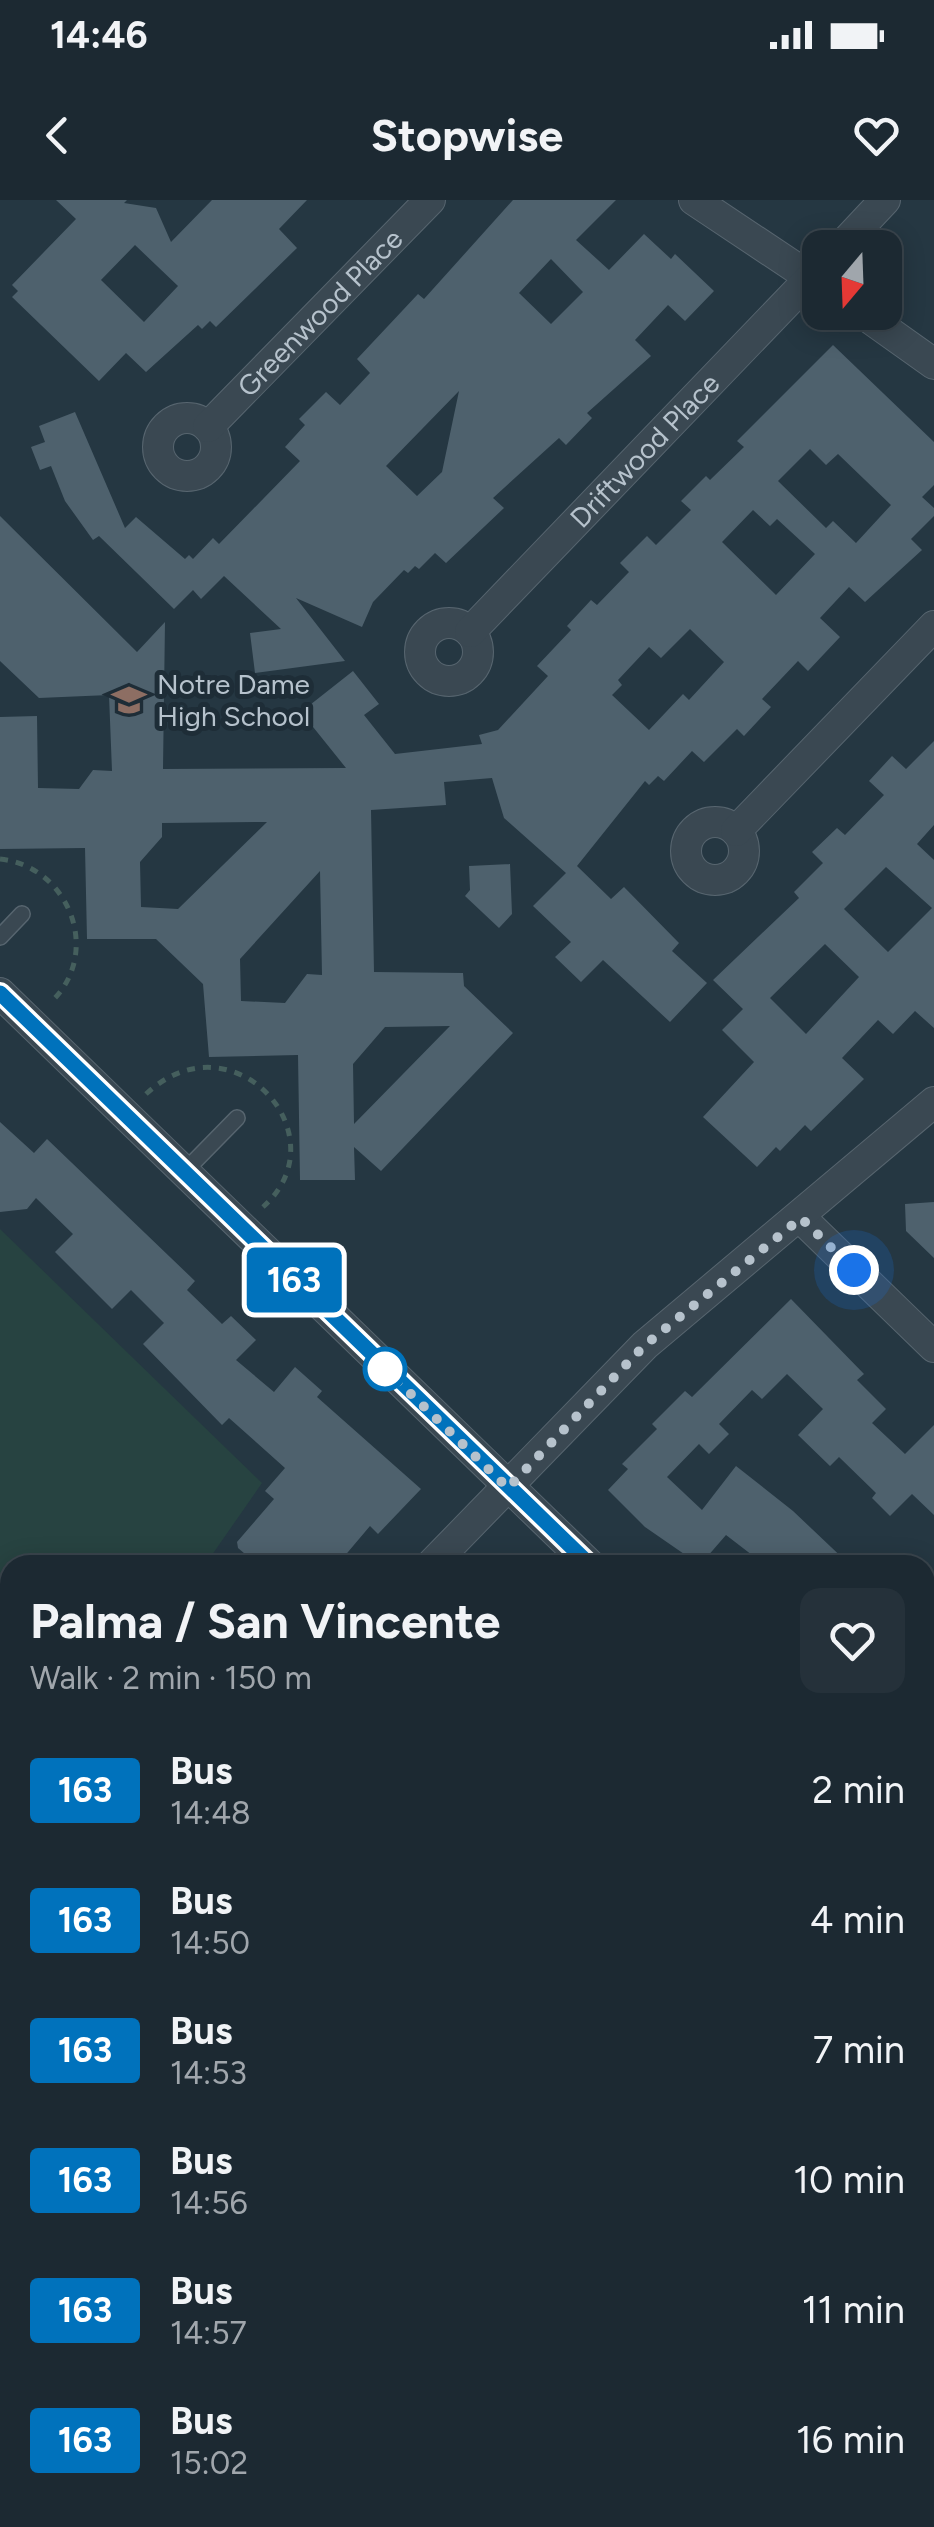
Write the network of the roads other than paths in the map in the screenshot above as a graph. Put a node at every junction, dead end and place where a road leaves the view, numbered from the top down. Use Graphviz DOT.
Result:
graph roads {
  1 [pos="430,200"];
  2 [pos="694,200"];
  3 [pos="885,200"];
  4 [pos="857,230"];
  5 [pos="802,268"];
  6 [pos="802,292"];
  7 [pos="886,330"];
  8 [pos="934,364"];
  9 [pos="208,427"];
  10 [pos="934,626"];
  11 [pos="470,632"];
  12 [pos="736,831"];
  13 [pos="22,914"];
  14 [pos="0,937"];
  15 [pos="0,993"];
  16 [pos="934,1102"];
  17 [pos="237,1118"];
  18 [pos="184,1172"];
  19 [pos="801,1218"];
  20 [pos="934,1346"];
  21 [pos="508,1488"];
  22 [pos="441,1555"];
  23 [pos="579,1555"];
  1 -- 9 [label="street, Greenwood Place"];
  2 -- 5 [label="street"];
  3 -- 4 [label="street"];
  6 -- 11 [label="street, Driftwood Place"];
  7 -- 8 [label="street"];
  10 -- 12 [label="street"];
  13 -- 14 [label="lane"];
  15 -- 18 [label="street"];
  16 -- 19 [label="street"];
  17 -- 18 [label="lane"];
  18 -- 21 [label="street"];
  19 -- 20 [label="street"];
  19 -- 21 [label="street"];
  21 -- 22 [label="street"];
  21 -- 23 [label="street"];
}
